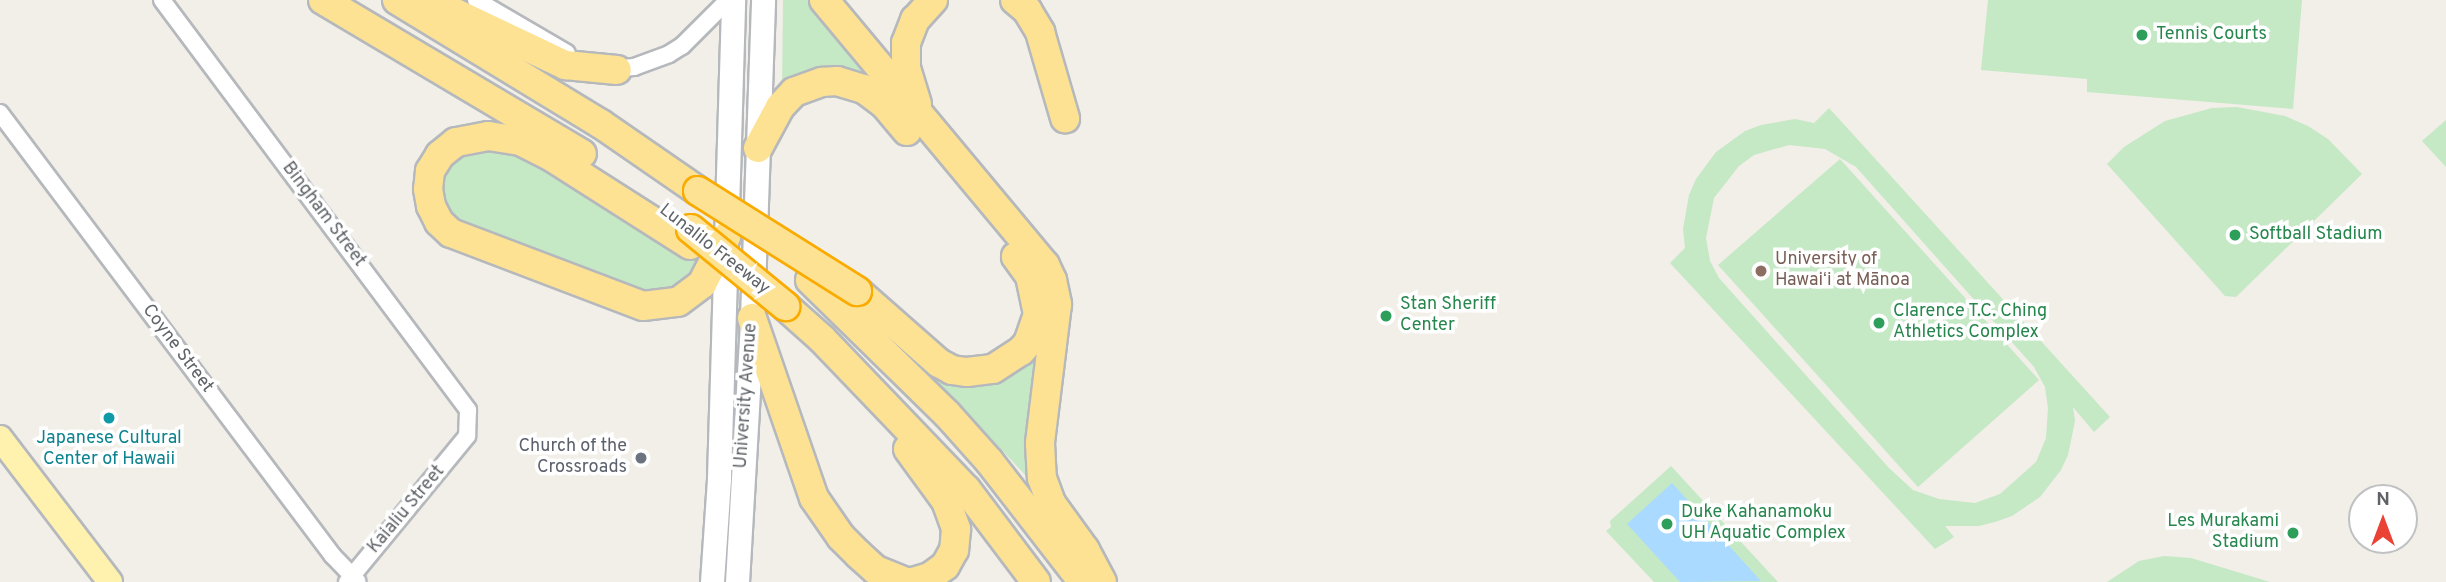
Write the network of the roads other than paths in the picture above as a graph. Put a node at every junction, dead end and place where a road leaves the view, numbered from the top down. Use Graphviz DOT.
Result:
graph roads {
  1 [pos="162,0"];
  2 [pos="323,0"];
  3 [pos="397,0"];
  4 [pos="428,0"];
  5 [pos="476,0"];
  6 [pos="728,0"];
  7 [pos="733,0"];
  8 [pos="763,0"];
  9 [pos="824,0"];
  10 [pos="933,0"];
  11 [pos="1015,0"];
  12 [pos="617,70"];
  13 [pos="0,113"];
  14 [pos="1065,118"];
  15 [pos="922,120"];
  16 [pos="758,148"];
  17 [pos="698,191"];
  18 [pos="691,237"];
  19 [pos="729,252"];
  20 [pos="752,318"];
  21 [pos="822,339"];
  22 [pos="467,436"];
  23 [pos="0,438"];
  24 [pos="352,580"];
  25 [pos="110,582"];
  26 [pos="712,582"];
  27 [pos="737,582"];
  28 [pos="906,582"];
  29 [pos="913,582"];
  30 [pos="1036,582"];
  31 [pos="1083,582"];
  32 [pos="1102,582"];
  1 -- 22 [label="street, Bingham Street"];
  2 -- 18 [label="highway, Lunalilo Freeway"];
  3 -- 17 [label="highway, Lunalilo Freeway"];
  4 -- 12 [label="highway"];
  5 -- 12 [label="street"];
  6 -- 12 [label="street"];
  7 -- 19 [label="main road, University Avenue"];
  8 -- 16 [label="main road, University Avenue"];
  9 -- 15 [label="highway"];
  10 -- 15 [label="highway"];
  11 -- 14 [label="highway"];
  13 -- 24 [label="street, Coyne Street"];
  15 -- 32 [label="highway"];
  16 -- 17 [label="highway, bridge"];
  16 -- 20 [label="main road, University Avenue"];
  17 -- 31 [label="highway, Lunalilo Freeway, bridge"];
  18 -- 19 [label="highway, Lunalilo Freeway, bridge"];
  18 -- 19 [label="highway"];
  19 -- 21 [label="highway, Lunalilo Freeway, bridge"];
  19 -- 26 [label="main road, University Avenue"];
  20 -- 27 [label="main road, University Avenue"];
  20 -- 28 [label="highway"];
  21 -- 29 [label="highway"];
  21 -- 30 [label="highway, Lunalilo Freeway"];
  22 -- 24 [label="street, Kaialiu Street"];
  23 -- 25 [label="main road"];
}
